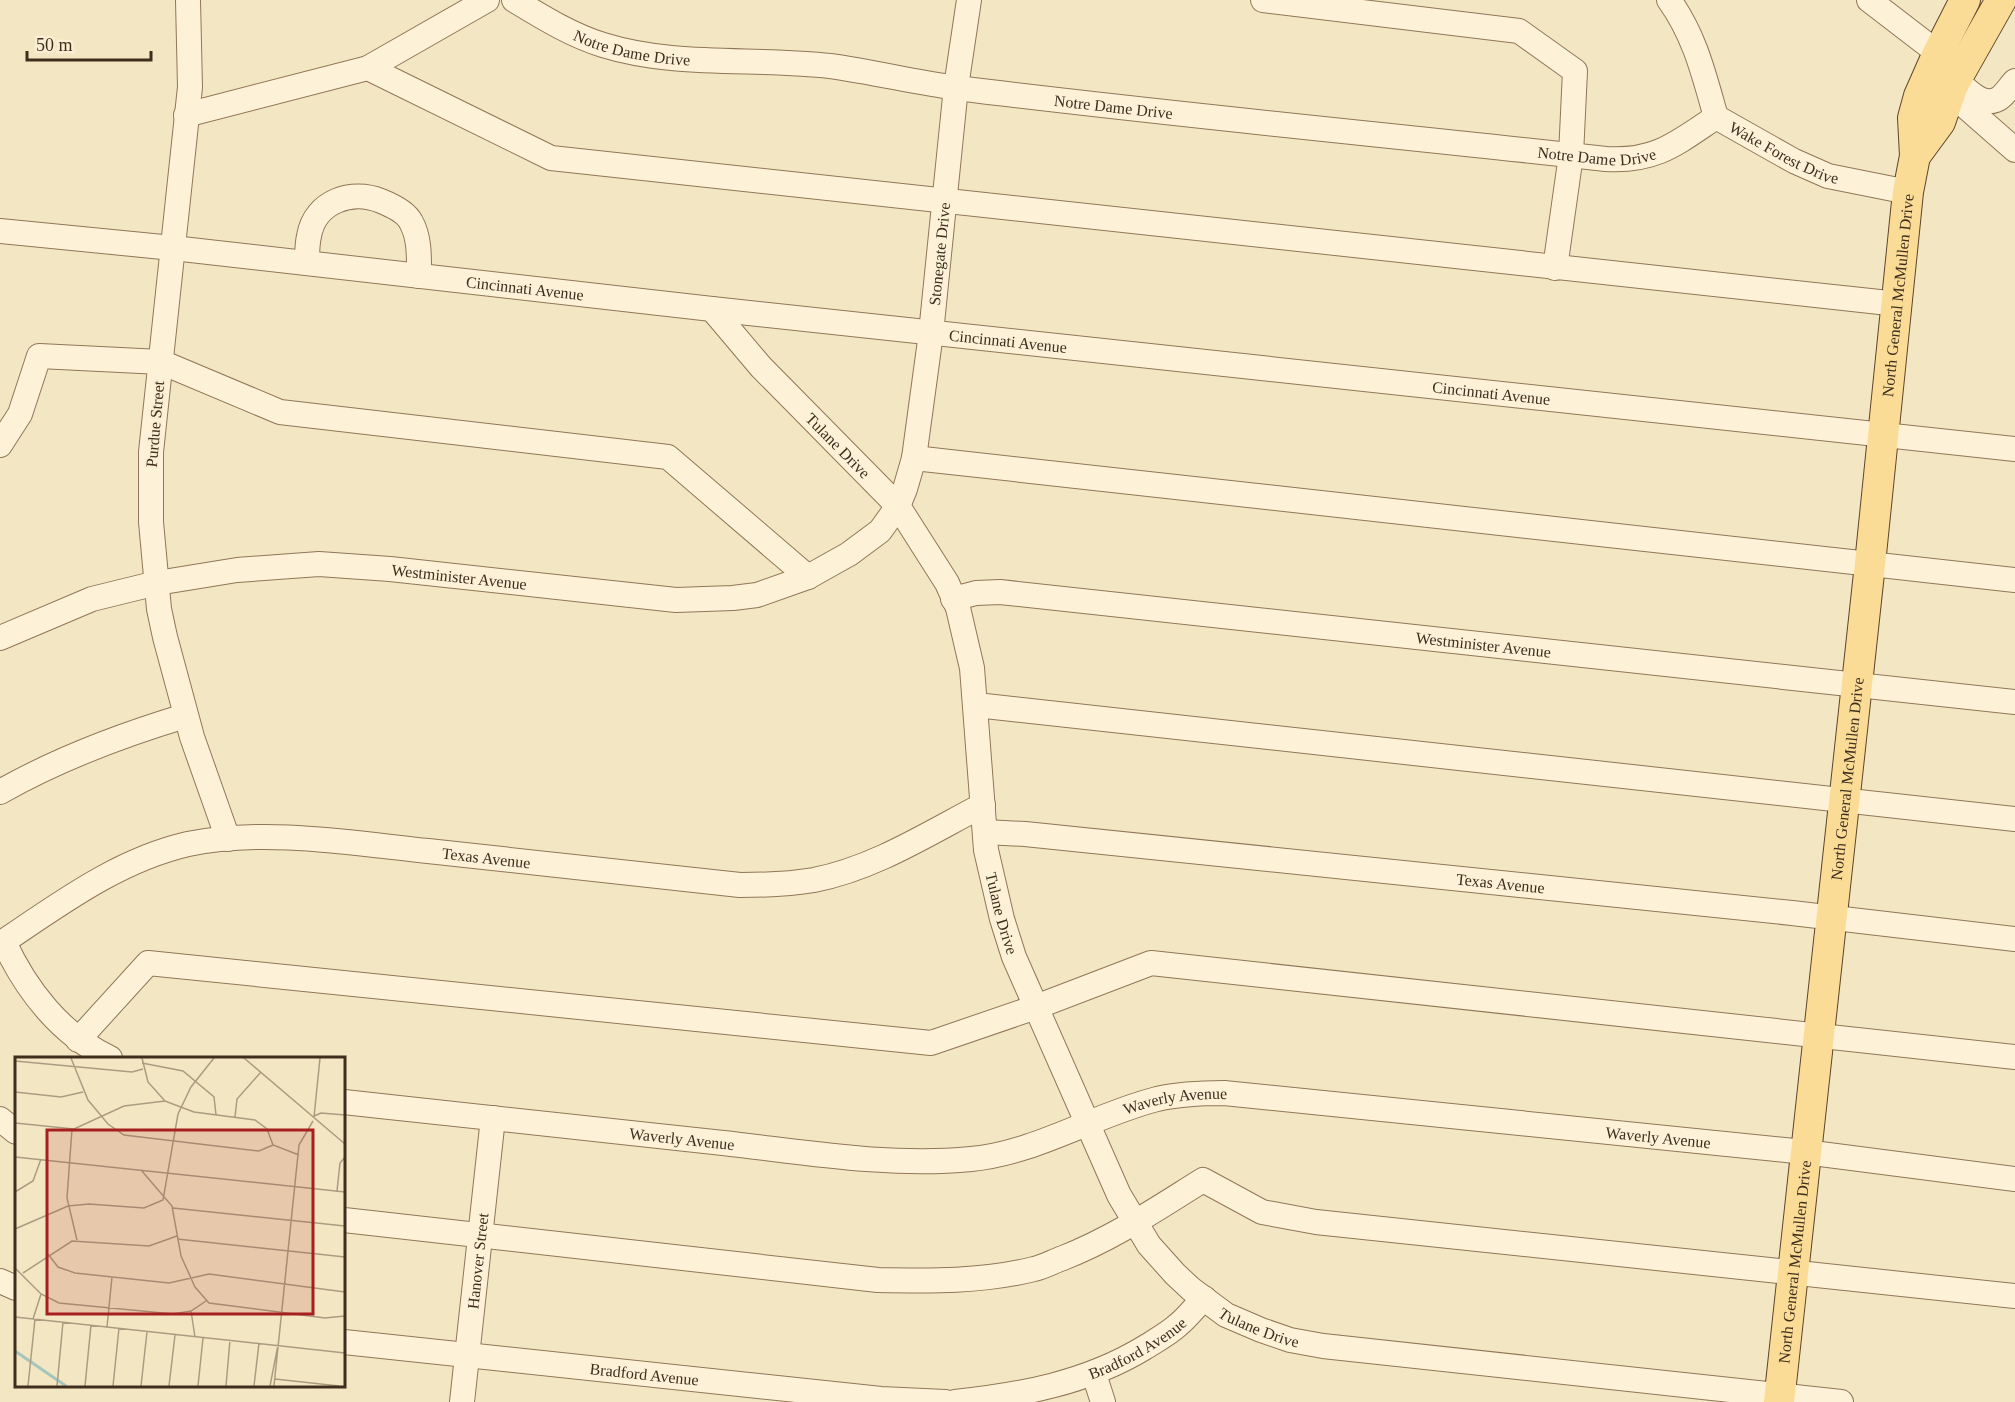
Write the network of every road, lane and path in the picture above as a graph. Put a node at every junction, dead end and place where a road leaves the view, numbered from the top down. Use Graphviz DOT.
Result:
graph roads {
  1 [pos="188,0"];
  2 [pos="487,0"];
  3 [pos="514,0"];
  4 [pos="969,0"];
  5 [pos="1263,0"];
  6 [pos="1669,0"];
  7 [pos="1869,0"];
  8 [pos="1965,0"];
  9 [pos="2001,0"];
  10 [pos="1938,53"];
  11 [pos="368,68"];
  12 [pos="2015,81"];
  13 [pos="956,87"];
  14 [pos="1961,90"];
  15 [pos="186,115"];
  16 [pos="1716,117"];
  17 [pos="2015,130"];
  18 [pos="2015,150"];
  19 [pos="1571,155"];
  20 [pos="1915,156"];
  21 [pos="1908,192"];
  22 [pos="944,202"];
  23 [pos="0,231"];
  24 [pos="173,248"];
  25 [pos="307,263"];
  26 [pos="1555,268"];
  27 [pos="418,276"];
  28 [pos="1898,304"];
  29 [pos="712,309"];
  30 [pos="931,333"];
  31 [pos="161,362"];
  32 [pos="1883,434"];
  33 [pos="0,445"];
  34 [pos="2015,448"];
  35 [pos="914,458"];
  36 [pos="897,506"];
  37 [pos="1870,564"];
  38 [pos="808,577"];
  39 [pos="2015,580"];
  40 [pos="157,583"];
  41 [pos="953,598"];
  42 [pos="0,638"];
  43 [pos="1857,684"];
  44 [pos="2015,702"];
  45 [pos="976,705"];
  46 [pos="185,716"];
  47 [pos="0,792"];
  48 [pos="1844,800"];
  49 [pos="983,805"];
  50 [pos="2015,819"];
  51 [pos="985,832"];
  52 [pos="228,839"];
  53 [pos="1830,917"];
  54 [pos="2015,939"];
  55 [pos="2,943"];
  56 [pos="1036,1007"];
  57 [pos="1817,1034"];
  58 [pos="78,1040"];
  59 [pos="107,1057"];
  60 [pos="2015,1057"];
  61 [pos="345,1102"];
  62 [pos="493,1118"];
  63 [pos="0,1119"];
  64 [pos="1087,1124"];
  65 [pos="15,1131"];
  66 [pos="1805,1152"];
  67 [pos="2015,1179"];
  68 [pos="345,1220"];
  69 [pos="1135,1223"];
  70 [pos="480,1236"];
  71 [pos="1792,1273"];
  72 [pos="0,1281"];
  73 [pos="15,1288"];
  74 [pos="2015,1296"];
  75 [pos="1204,1298"];
  76 [pos="345,1342"];
  77 [pos="467,1355"];
  78 [pos="1094,1374"];
  79 [pos="1779,1399"];
  80 [pos="462,1402"];
  81 [pos="945,1402"];
  82 [pos="955,1402"];
  83 [pos="1103,1402"];
  84 [pos="1841,1402"];
  1 -- 15 [label="street, Purdue Street"];
  2 -- 11 [label="street"];
  3 -- 13 [label="street, Notre Dame Drive"];
  4 -- 13 [label="street, Stonegate Drive"];
  5 -- 19 [label="street"];
  6 -- 16 [label="street, Wake Forest Drive"];
  7 -- 10 [label="street"];
  8 -- 10 [label="main road, North General McMullen Drive"];
  9 -- 14 [label="main road, North General McMullen Drive"];
  10 -- 20 [label="main road, North General McMullen Drive"];
  11 -- 15 [label="street"];
  11 -- 22 [label="street"];
  12 -- 14 [label="street"];
  13 -- 19 [label="street, Notre Dame Drive"];
  13 -- 22 [label="street, Stonegate Drive"];
  14 -- 17 [label="street"];
  14 -- 18 [label="street"];
  14 -- 20 [label="main road, North General McMullen Drive"];
  15 -- 24 [label="street, Purdue Street"];
  16 -- 19 [label="street, Notre Dame Drive"];
  16 -- 21 [label="street, Wake Forest Drive"];
  19 -- 26 [label="street"];
  20 -- 21 [label="main road, North General McMullen Drive"];
  21 -- 28 [label="main road, North General McMullen Drive"];
  22 -- 26 [label="street"];
  22 -- 30 [label="street, Stonegate Drive"];
  23 -- 24 [label="street, Cincinnati Avenue"];
  24 -- 25 [label="street, Cincinnati Avenue"];
  24 -- 31 [label="street, Purdue Street"];
  25 -- 27 [label="street, Cincinnati Avenue"];
  25 -- 27 [label="street"];
  26 -- 28 [label="street"];
  27 -- 29 [label="street, Cincinnati Avenue"];
  28 -- 32 [label="main road, North General McMullen Drive"];
  29 -- 30 [label="street, Cincinnati Avenue"];
  29 -- 36 [label="street, Tulane Drive"];
  30 -- 32 [label="street, Cincinnati Avenue"];
  30 -- 35 [label="street, Stonegate Drive"];
  31 -- 33 [label="street"];
  31 -- 38 [label="street"];
  31 -- 40 [label="street, Purdue Street"];
  32 -- 34 [label="street, Cincinnati Avenue"];
  32 -- 37 [label="main road, North General McMullen Drive"];
  35 -- 36 [label="street, Stonegate Drive"];
  35 -- 37 [label="street"];
  36 -- 38 [label="street, Westminister Avenue"];
  36 -- 41 [label="street, Tulane Drive"];
  37 -- 39 [label="street"];
  37 -- 43 [label="main road, North General McMullen Drive"];
  38 -- 40 [label="street, Westminister Avenue"];
  40 -- 42 [label="street, Westminister Avenue"];
  40 -- 46 [label="street, Purdue Street"];
  41 -- 43 [label="street, Westminister Avenue"];
  41 -- 45 [label="street, Tulane Drive"];
  43 -- 44 [label="street, Westminister Avenue"];
  43 -- 48 [label="main road, North General McMullen Drive"];
  45 -- 48 [label="street"];
  45 -- 49 [label="street, Tulane Drive"];
  46 -- 47 [label="street"];
  46 -- 52 [label="street, Purdue Street"];
  48 -- 50 [label="street"];
  48 -- 53 [label="main road, North General McMullen Drive"];
  49 -- 51 [label="street, Tulane Drive"];
  49 -- 52 [label="street, Texas Avenue"];
  51 -- 53 [label="street, Texas Avenue"];
  51 -- 56 [label="street, Tulane Drive"];
  52 -- 55 [label="street, Texas Avenue"];
  53 -- 54 [label="street, Texas Avenue"];
  53 -- 57 [label="main road, North General McMullen Drive"];
  55 -- 58 [label="street"];
  56 -- 57 [label="street"];
  56 -- 58 [label="street"];
  56 -- 64 [label="street, Tulane Drive"];
  57 -- 60 [label="street"];
  57 -- 66 [label="main road, North General McMullen Drive"];
  58 -- 59 [label="street"];
  61 -- 62 [label="street, Waverly Avenue"];
  62 -- 64 [label="street, Waverly Avenue"];
  62 -- 70 [label="street, Hanover Street"];
  63 -- 65 [label="street"];
  64 -- 66 [label="street, Waverly Avenue"];
  64 -- 69 [label="street, Tulane Drive"];
  66 -- 67 [label="street, Waverly Avenue"];
  66 -- 71 [label="main road, North General McMullen Drive"];
  68 -- 70 [label="street"];
  69 -- 70 [label="street"];
  69 -- 71 [label="street"];
  69 -- 75 [label="street, Tulane Drive"];
  70 -- 77 [label="street, Hanover Street"];
  71 -- 74 [label="street"];
  71 -- 79 [label="main road, North General McMullen Drive"];
  72 -- 73 [label="street"];
  75 -- 78 [label="street, Bradford Avenue"];
  75 -- 79 [label="street, Tulane Drive"];
  76 -- 77 [label="street, Bradford Avenue"];
  77 -- 80 [label="street, Hanover Street"];
  77 -- 81 [label="street, Bradford Avenue"];
  78 -- 82 [label="street, Bradford Avenue"];
  78 -- 83 [label="street"];
  79 -- 84 [label="street, Tulane Drive"];
}
